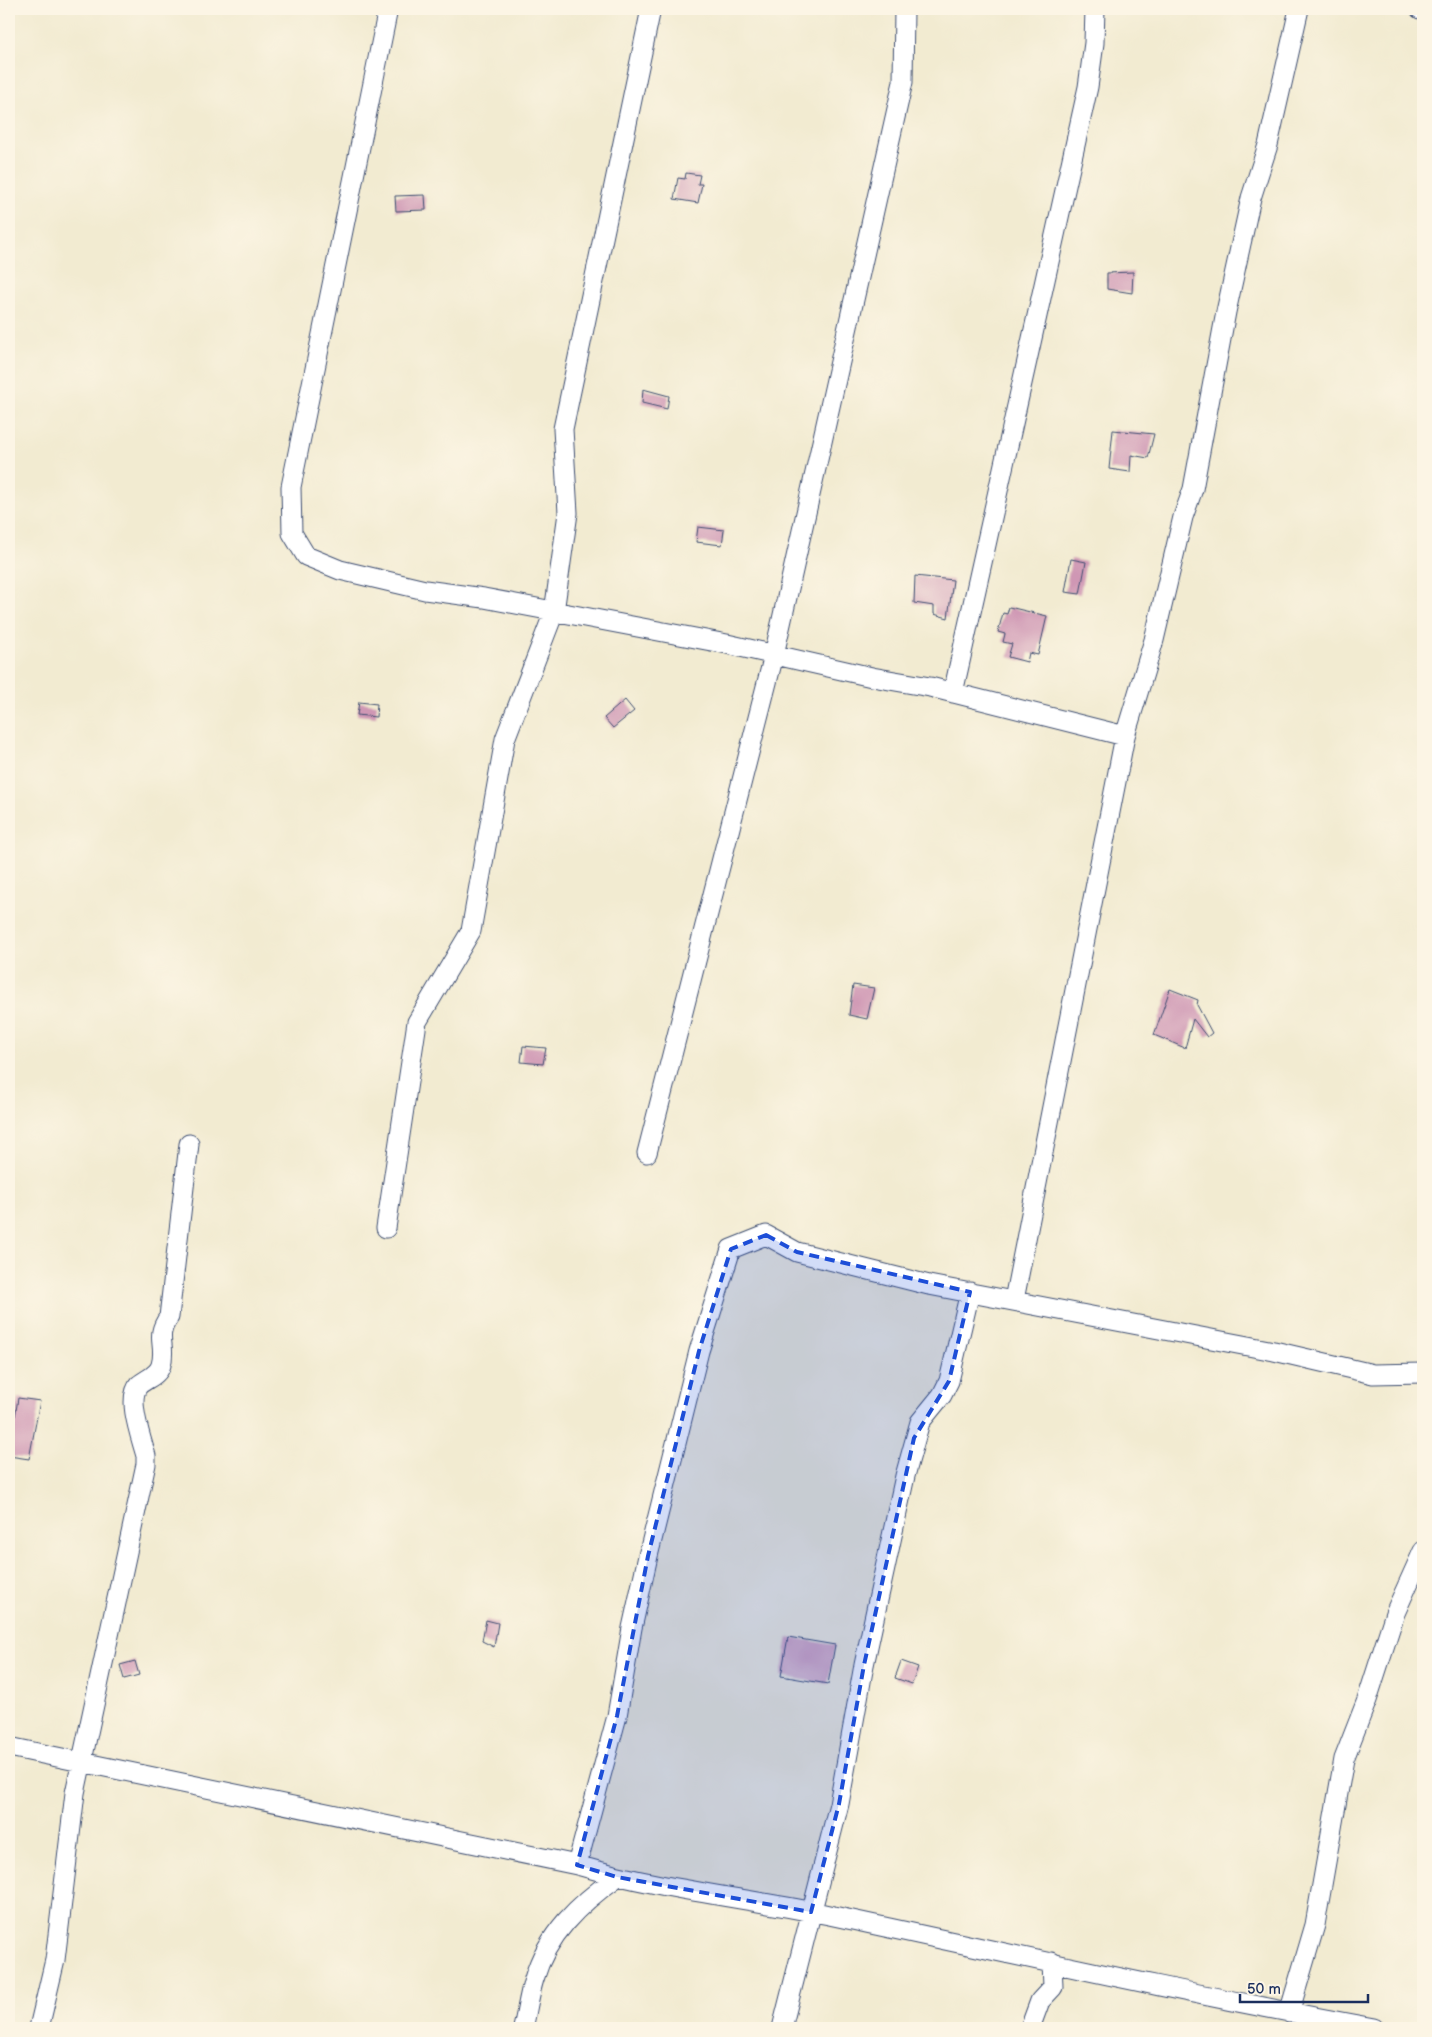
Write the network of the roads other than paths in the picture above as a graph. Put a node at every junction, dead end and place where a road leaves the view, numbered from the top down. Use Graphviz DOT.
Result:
graph roads {
  1 [pos="388,9"];
  2 [pos="651,9"];
  3 [pos="904,9"];
  4 [pos="1096,9"];
  5 [pos="1299,9"];
  6 [pos="554,612"];
  7 [pos="774,655"];
  8 [pos="953,693"];
  9 [pos="1125,736"];
  10 [pos="189,1144"];
  11 [pos="647,1153"];
  12 [pos="386,1228"];
  13 [pos="970,1292"];
  14 [pos="1014,1300"];
  15 [pos="1423,1373"];
  16 [pos="1423,1551"];
  17 [pos="9,1747"];
  18 [pos="83,1762"];
  19 [pos="577,1865"];
  20 [pos="617,1877"];
  21 [pos="811,1912"];
  22 [pos="1052,1962"];
  23 [pos="1289,2013"];
  24 [pos="39,2028"];
  25 [pos="523,2028"];
  26 [pos="782,2028"];
  27 [pos="1030,2028"];
  28 [pos="1374,2028"];
  1 -- 6 [label="street"];
  2 -- 6 [label="street"];
  3 -- 7 [label="street"];
  4 -- 8 [label="street"];
  5 -- 9 [label="street"];
  6 -- 7 [label="street"];
  6 -- 12 [label="street"];
  7 -- 8 [label="street"];
  7 -- 11 [label="street"];
  8 -- 9 [label="street"];
  9 -- 14 [label="street"];
  10 -- 18 [label="street"];
  13 -- 14 [label="street"];
  13 -- 19 [label="street"];
  13 -- 21 [label="street"];
  14 -- 15 [label="street"];
  16 -- 23 [label="street"];
  17 -- 18 [label="street"];
  18 -- 19 [label="street"];
  18 -- 24 [label="street"];
  19 -- 20 [label="street"];
  20 -- 21 [label="street"];
  20 -- 25 [label="street"];
  21 -- 22 [label="street"];
  21 -- 26 [label="street"];
  22 -- 23 [label="street"];
  22 -- 27 [label="street"];
  23 -- 28 [label="street"];
}
